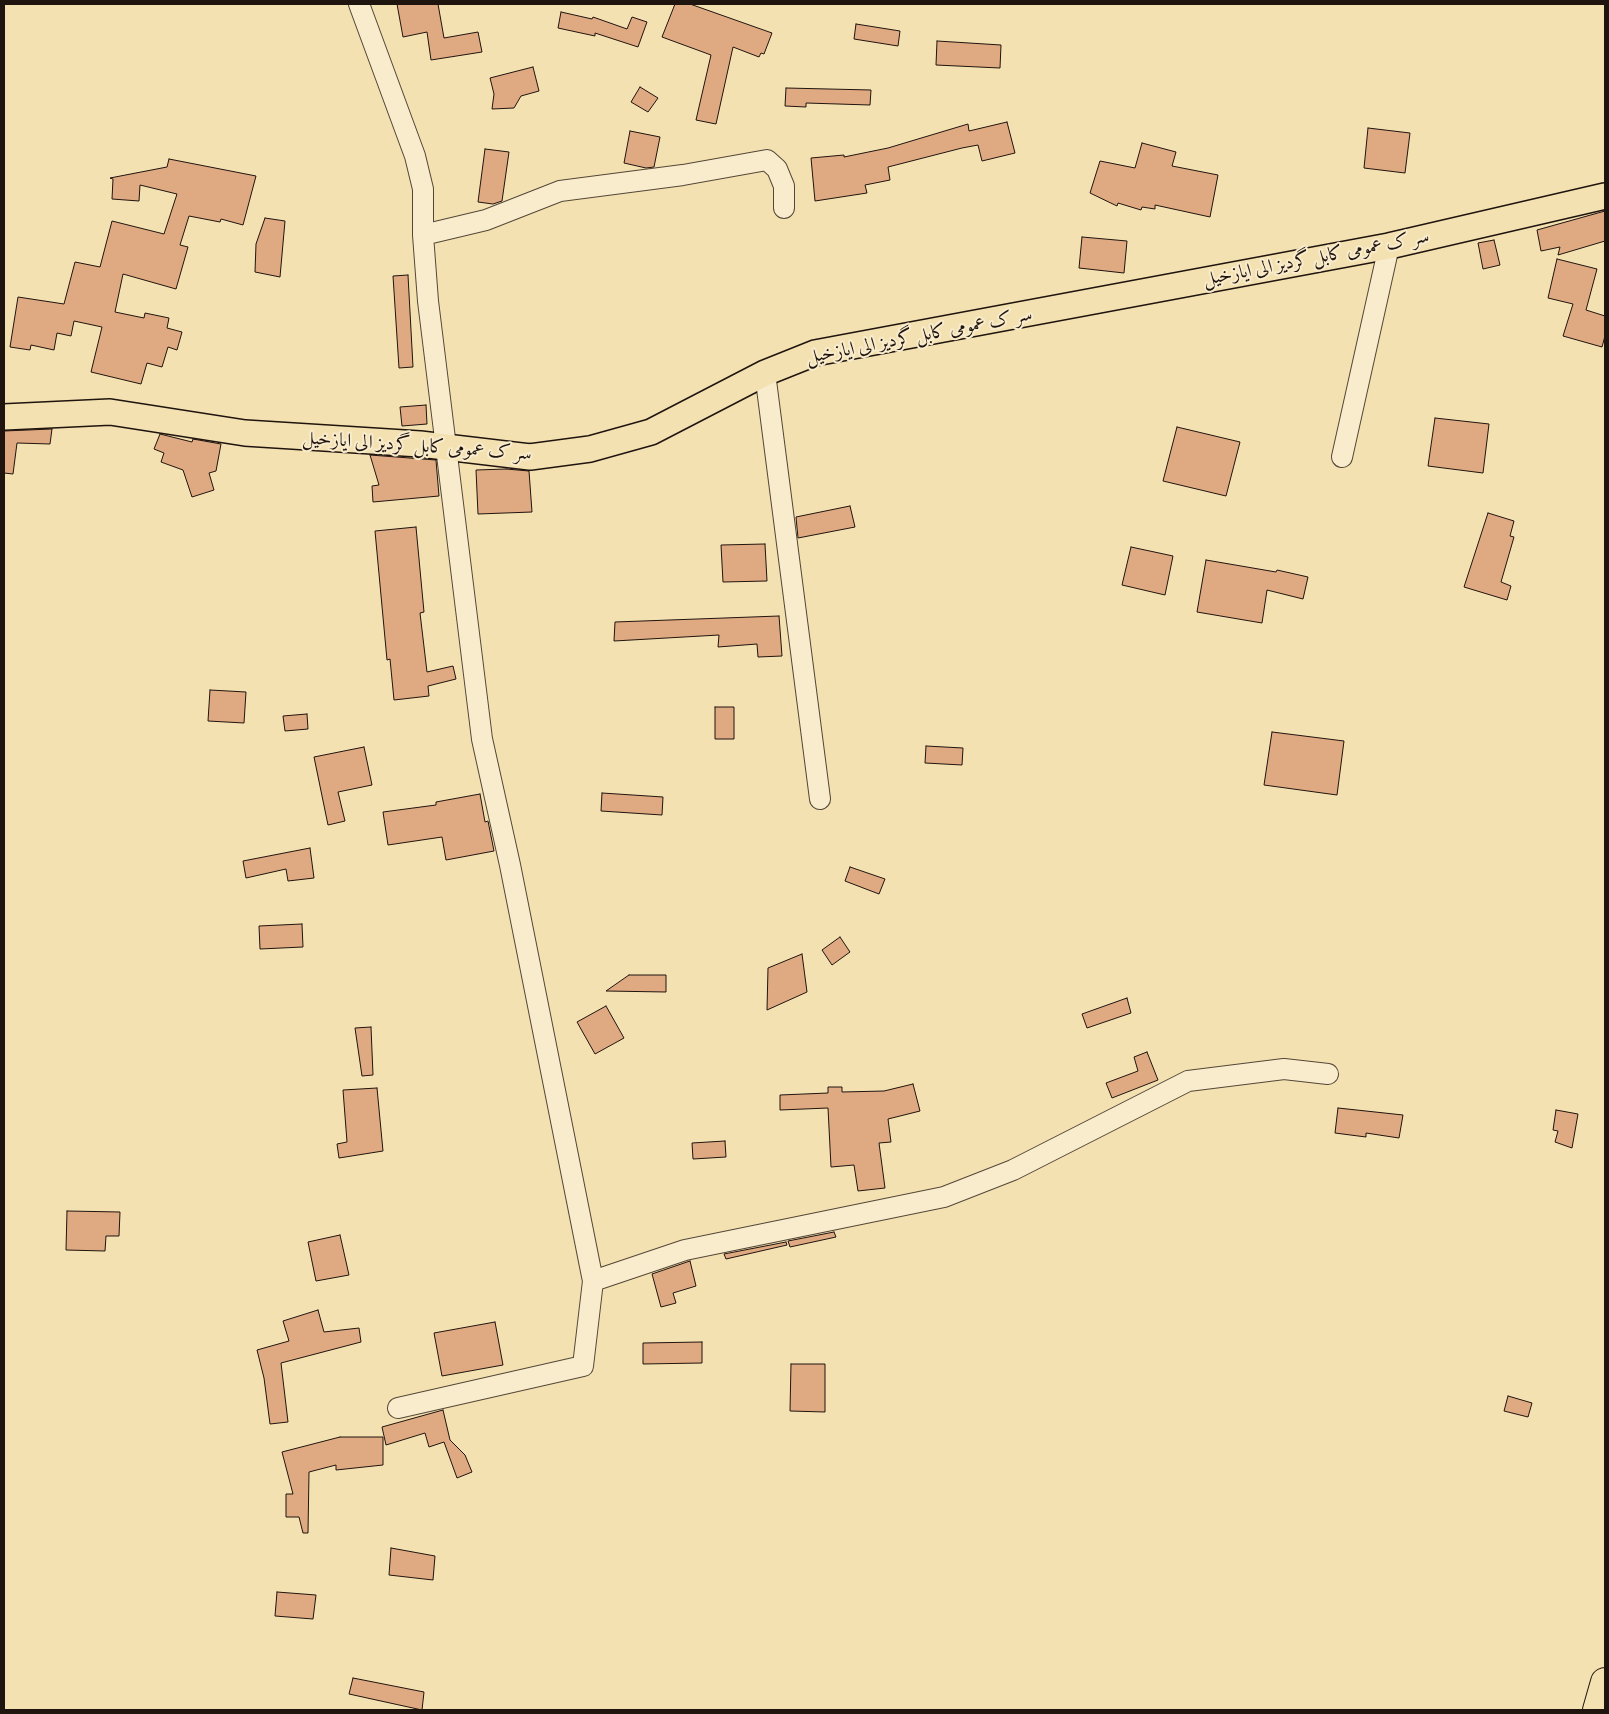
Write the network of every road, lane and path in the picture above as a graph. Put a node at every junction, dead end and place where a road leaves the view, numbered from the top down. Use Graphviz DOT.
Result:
graph roads {
  1 [pos="359,4"];
  2 [pos="1605,196"];
  3 [pos="784,208"];
  4 [pos="423,235"];
  5 [pos="1389,246"];
  6 [pos="765,373"];
  7 [pos="4,417"];
  8 [pos="446,448"];
  9 [pos="1342,457"];
  10 [pos="820,799"];
  11 [pos="1328,1074"];
  12 [pos="593,1281"];
  13 [pos="398,1408"];
  14 [pos="1605,1682"];
  15 [pos="1597,1710"];
  1 -- 4 [label="street"];
  2 -- 5 [label="main road, سر ک عمومی کابل گردیز الی ایازخیل"];
  3 -- 4 [label="street"];
  4 -- 8 [label="street"];
  5 -- 6 [label="main road, سر ک عمومی کابل گردیز الی ایازخیل"];
  5 -- 9 [label="street"];
  6 -- 8 [label="main road, سر ک عمومی کابل گردیز الی ایازخیل"];
  6 -- 10 [label="street"];
  7 -- 8 [label="main road, سر ک عمومی کابل گردیز الی ایازخیل"];
  8 -- 12 [label="street"];
  11 -- 12 [label="street"];
  12 -- 13 [label="street"];
  14 -- 15 [label="highway"];
}
